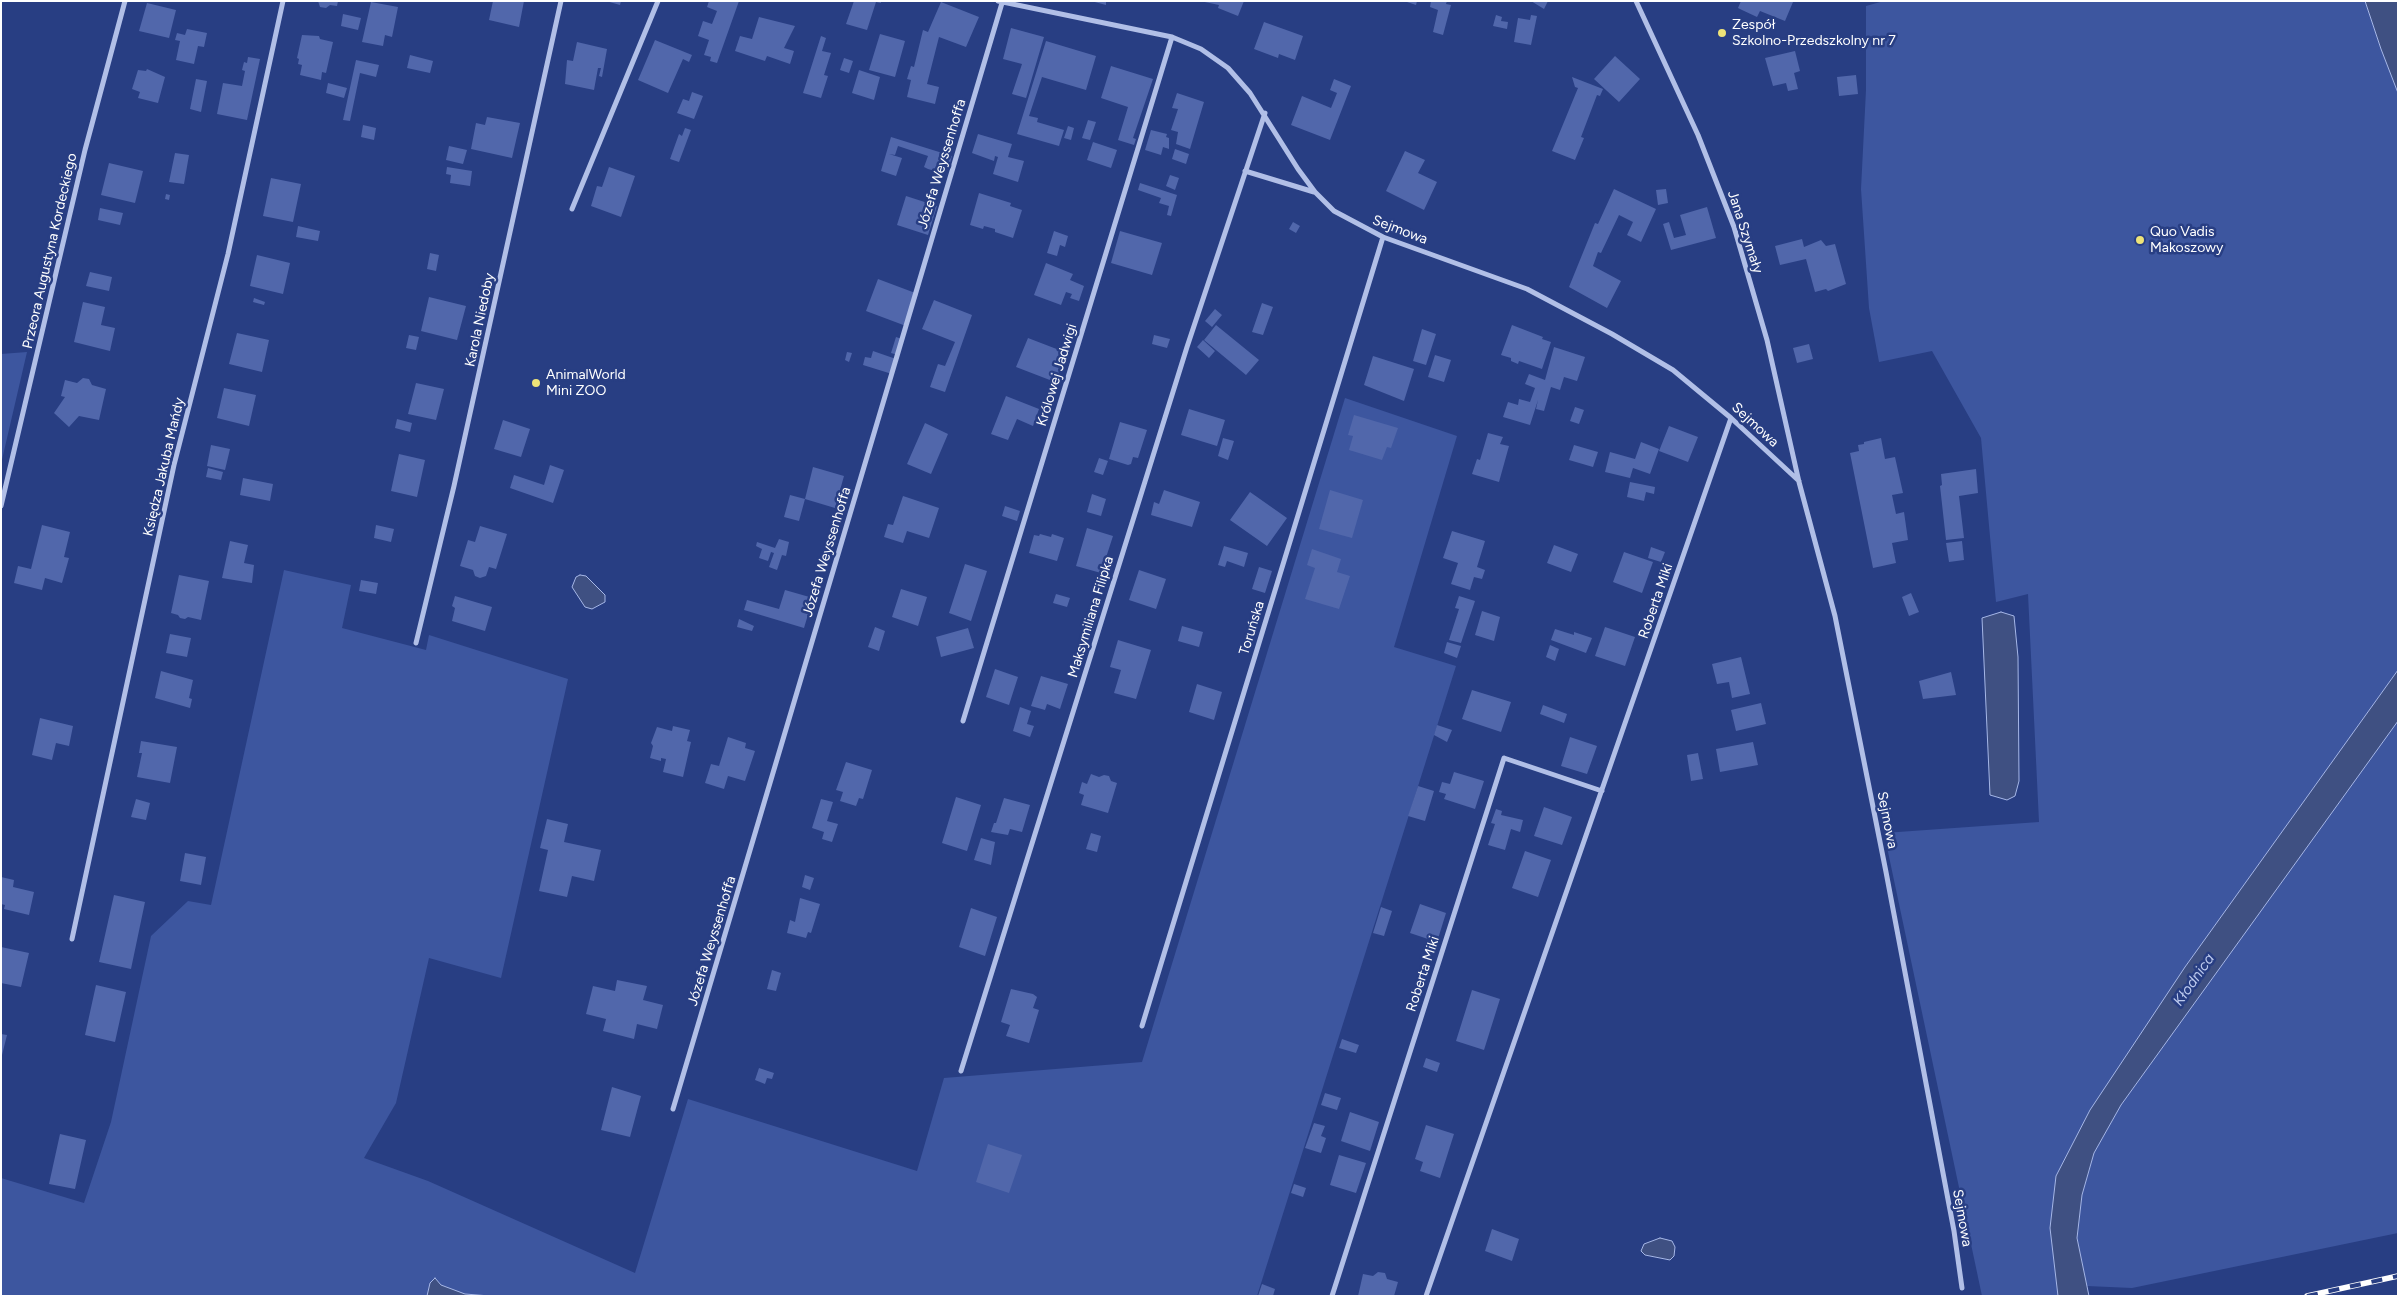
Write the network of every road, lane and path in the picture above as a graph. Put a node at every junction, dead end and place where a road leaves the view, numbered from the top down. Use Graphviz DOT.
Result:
graph roads {
  1 [pos="125,1"];
  2 [pos="283,1"];
  3 [pos="561,1"];
  4 [pos="658,1"];
  5 [pos="1636,1"];
  6 [pos="1000,2"];
  7 [pos="1172,37"];
  8 [pos="1265,113"];
  9 [pos="1245,171"];
  10 [pos="1315,192"];
  11 [pos="572,209"];
  12 [pos="1383,237"];
  13 [pos="1731,418"];
  14 [pos="1799,482"];
  15 [pos="1,506"];
  16 [pos="416,643"];
  17 [pos="963,721"];
  18 [pos="1602,791"];
  19 [pos="72,940"];
  20 [pos="1142,1026"];
  21 [pos="961,1071"];
  22 [pos="673,1109"];
  23 [pos="1962,1288"];
  24 [pos="1332,1296"];
  25 [pos="1426,1296"];
  1 -- 15 [label="street, Przeora Augustyna Kordeckiego"];
  2 -- 19 [label="street, Księdza Jakuba Mańdy"];
  3 -- 16 [label="street, Karola Niedoby"];
  4 -- 11 [label="street"];
  5 -- 14 [label="street, Jana Szymały"];
  6 -- 7 [label="street, Sejmowa"];
  6 -- 22 [label="street, Józefa Weyssenhoffa"];
  7 -- 8 [label="street, Sejmowa"];
  7 -- 17 [label="street, Królowej Jadwigi"];
  8 -- 9 [label="street, Maksymiliana Filipka"];
  8 -- 10 [label="street, Sejmowa"];
  9 -- 10 [label="street"];
  9 -- 21 [label="street, Maksymiliana Filipka"];
  10 -- 12 [label="street, Sejmowa"];
  12 -- 13 [label="street, Sejmowa"];
  12 -- 20 [label="street, Toruńska"];
  13 -- 14 [label="street, Sejmowa"];
  13 -- 18 [label="street, Roberta Miki"];
  14 -- 23 [label="street, Sejmowa"];
  18 -- 24 [label="street, Roberta Miki"];
  18 -- 25 [label="street, Roberta Miki"];
}
